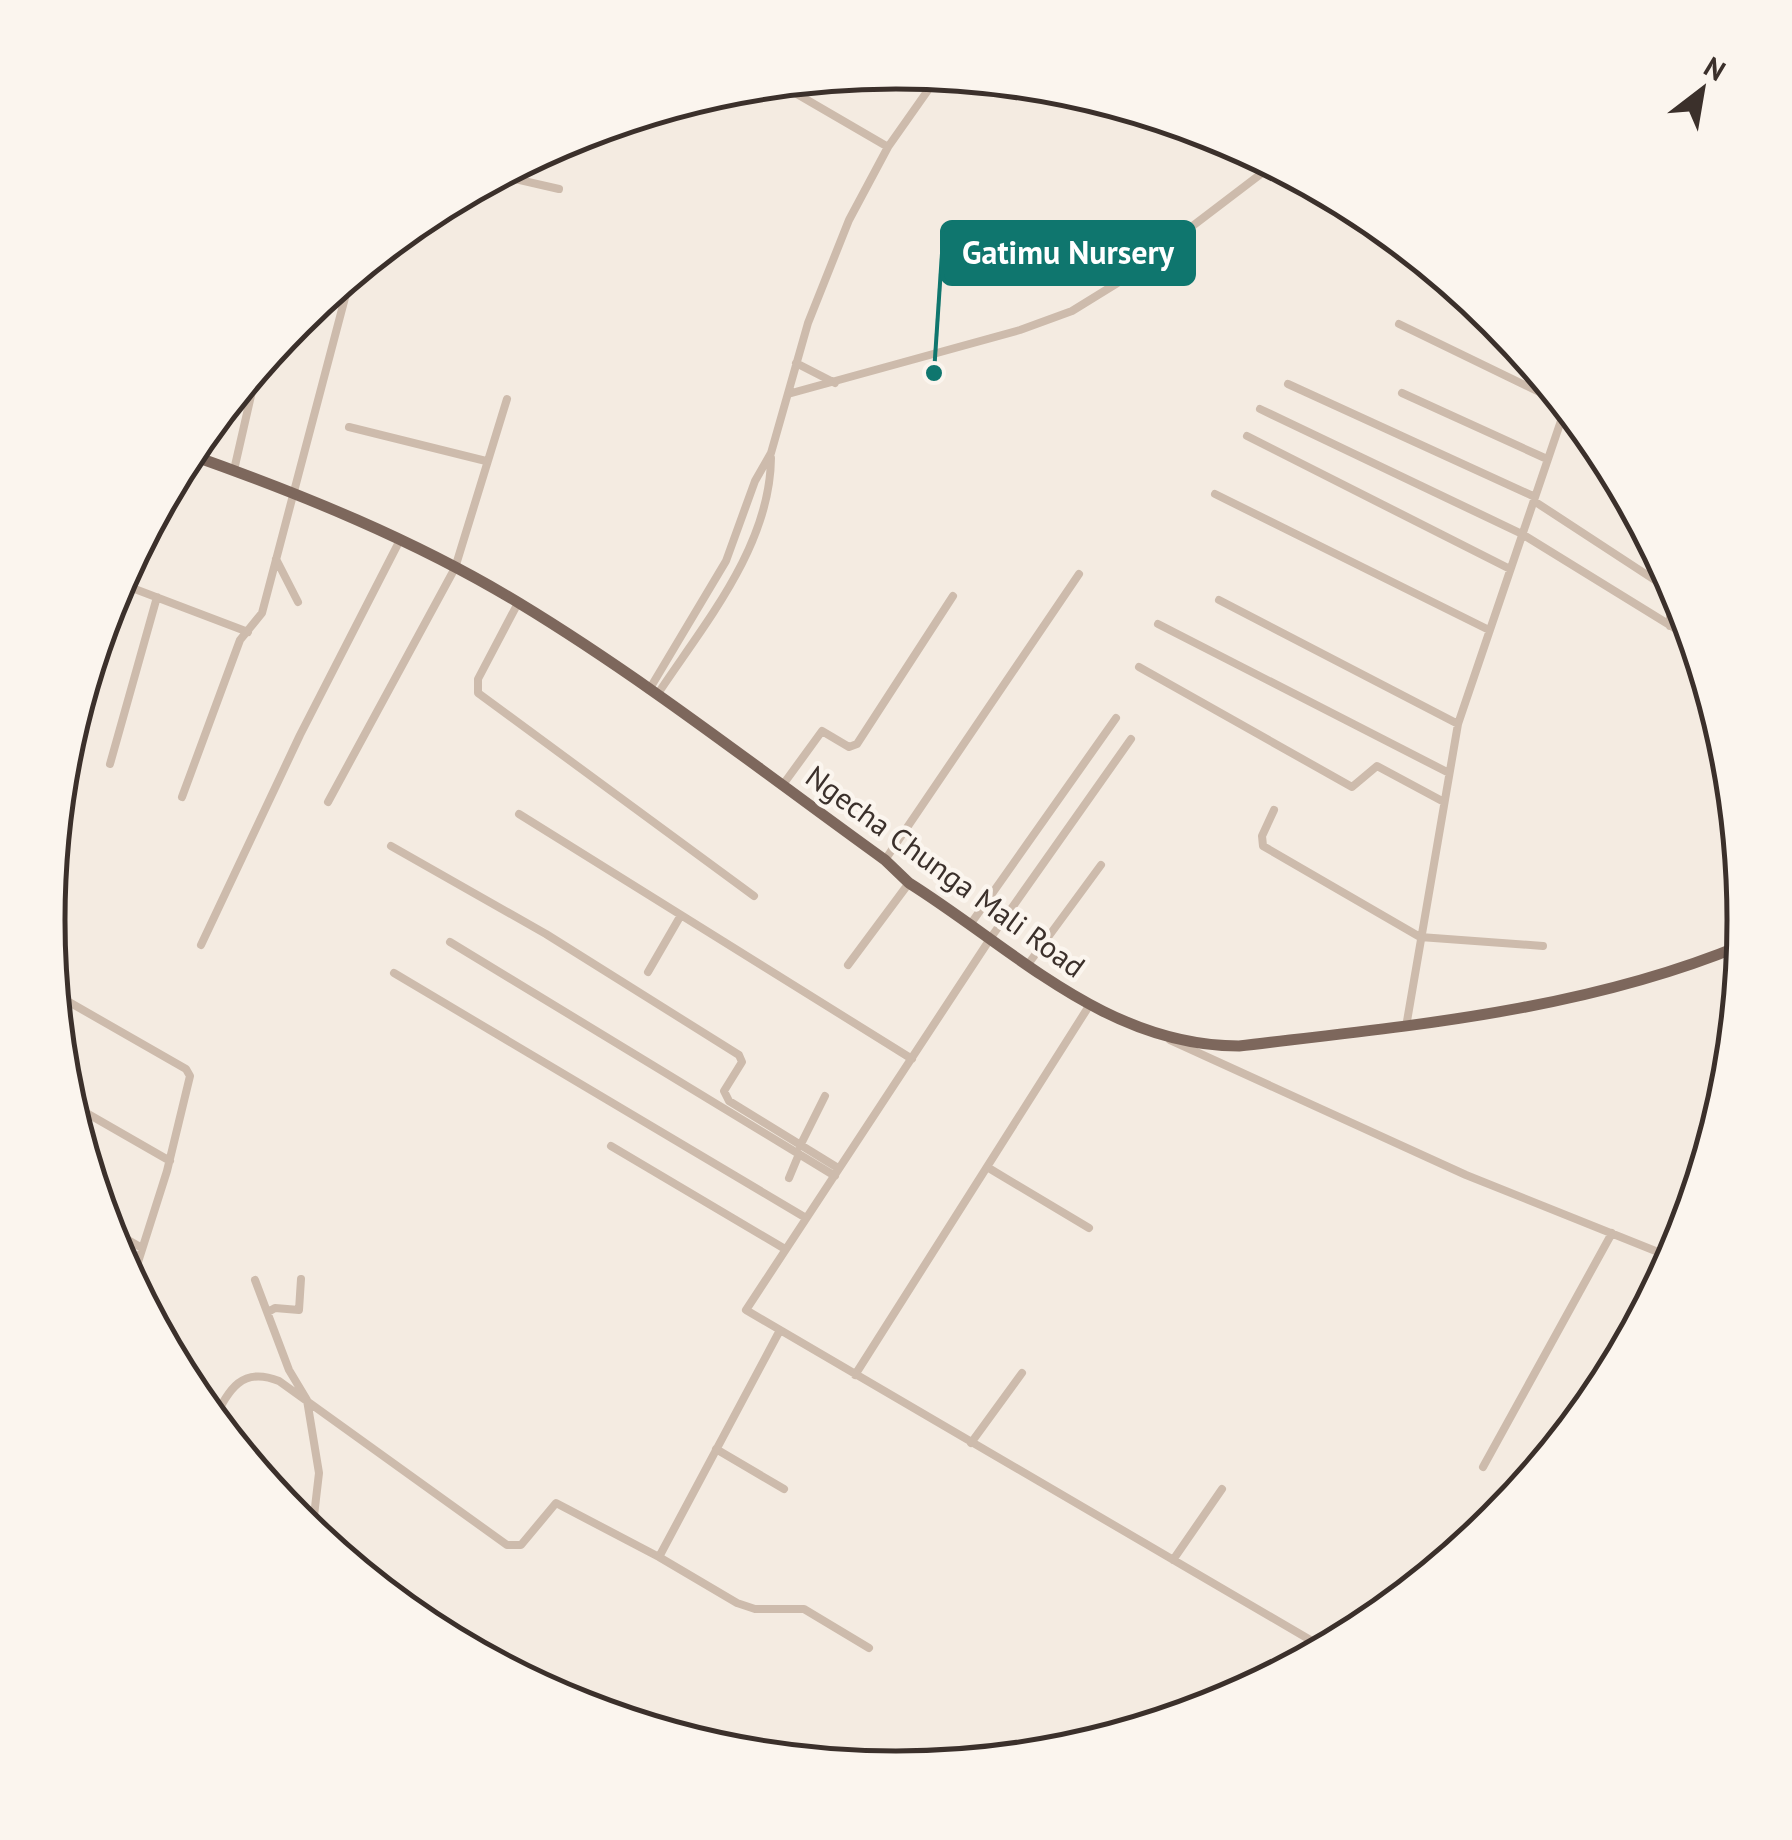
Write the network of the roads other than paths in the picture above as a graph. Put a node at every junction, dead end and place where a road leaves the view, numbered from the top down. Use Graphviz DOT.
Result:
graph roads {
  1 [pos="928,90"];
  2 [pos="799,95"];
  3 [pos="888,147"];
  4 [pos="1261,174"];
  5 [pos="519,180"];
  6 [pos="559,189"];
  7 [pos="345,298"];
  8 [pos="1398,324"];
  9 [pos="796,363"];
  10 [pos="835,382"];
  11 [pos="1288,384"];
  12 [pos="1536,391"];
  13 [pos="1402,393"];
  14 [pos="788,394"];
  15 [pos="251,397"];
  16 [pos="507,399"];
  17 [pos="1260,409"];
  18 [pos="1560,421"];
  19 [pos="349,428"];
  20 [pos="1247,436"];
  21 [pos="771,453"];
  22 [pos="204,460"];
  23 [pos="1547,460"];
  24 [pos="486,461"];
  25 [pos="234,470"];
  26 [pos="294,492"];
  27 [pos="1215,494"];
  28 [pos="1535,499"];
  29 [pos="1522,534"];
  30 [pos="400,540"];
  31 [pos="276,559"];
  32 [pos="454,568"];
  33 [pos="1510,569"];
  34 [pos="1079,574"];
  35 [pos="1653,579"];
  36 [pos="134,589"];
  37 [pos="953,596"];
  38 [pos="157,597"];
  39 [pos="1220,600"];
  40 [pos="298,602"];
  41 [pos="518,603"];
  42 [pos="1670,618"];
  43 [pos="1158,624"];
  44 [pos="1670,626"];
  45 [pos="1674,628"];
  46 [pos="1489,630"];
  47 [pos="248,632"];
  48 [pos="1140,668"];
  49 [pos="653,693"];
  50 [pos="1116,718"];
  51 [pos="1458,724"];
  52 [pos="1131,739"];
  53 [pos="110,764"];
  54 [pos="1449,774"];
  55 [pos="782,786"];
  56 [pos="182,797"];
  57 [pos="328,802"];
  58 [pos="1444,802"];
  59 [pos="1274,810"];
  60 [pos="520,814"];
  61 [pos="392,846"];
  62 [pos="884,860"];
  63 [pos="1101,865"];
  64 [pos="909,883"];
  65 [pos="754,896"];
  66 [pos="681,915"];
  67 [pos="972,922"];
  68 [pos="992,936"];
  69 [pos="1420,936"];
  70 [pos="450,942"];
  71 [pos="202,945"];
  72 [pos="1543,946"];
  73 [pos="1726,953"];
  74 [pos="1029,963"];
  75 [pos="848,964"];
  76 [pos="648,972"];
  77 [pos="394,973"];
  78 [pos="70,1003"];
  79 [pos="1089,1006"];
  80 [pos="1406,1026"];
  81 [pos="1166,1038"];
  82 [pos="912,1059"];
  83 [pos="825,1096"];
  84 [pos="88,1114"];
  85 [pos="610,1146"];
  86 [pos="799,1150"];
  87 [pos="170,1161"];
  88 [pos="987,1167"];
  89 [pos="837,1172"];
  90 [pos="789,1178"];
  91 [pos="806,1218"];
  92 [pos="1089,1228"];
  93 [pos="1612,1233"];
  94 [pos="129,1241"];
  95 [pos="142,1248"];
  96 [pos="785,1248"];
  97 [pos="1658,1252"];
  98 [pos="138,1260"];
  99 [pos="300,1279"];
  100 [pos="255,1280"];
  101 [pos="268,1312"];
  102 [pos="779,1332"];
  103 [pos="1022,1373"];
  104 [pos="855,1376"];
  105 [pos="307,1400"];
  106 [pos="222,1406"];
  107 [pos="972,1442"];
  108 [pos="716,1449"];
  109 [pos="1483,1467"];
  110 [pos="1222,1488"];
  111 [pos="784,1489"];
  112 [pos="314,1514"];
  113 [pos="659,1557"];
  114 [pos="1173,1560"];
  115 [pos="1311,1640"];
  116 [pos="868,1648"];
  1 -- 3 [label="street"];
  2 -- 3 [label="street"];
  3 -- 9 [label="street"];
  4 -- 10 [label="street"];
  5 -- 6 [label="street"];
  7 -- 26 [label="street"];
  8 -- 12 [label="street"];
  9 -- 10 [label="street"];
  9 -- 14 [label="street"];
  10 -- 14 [label="street"];
  11 -- 28 [label="street"];
  13 -- 23 [label="street"];
  14 -- 21 [label="street"];
  15 -- 25 [label="street"];
  16 -- 24 [label="street"];
  17 -- 29 [label="street"];
  18 -- 23 [label="street"];
  19 -- 24 [label="street"];
  20 -- 33 [label="street"];
  21 -- 49 [label="street"];
  21 -- 49 [label="street"];
  22 -- 25 [label="main road, Ngecha Chunga Mali Road"];
  23 -- 28 [label="street"];
  24 -- 32 [label="street"];
  25 -- 26 [label="main road, Ngecha Chunga Mali Road"];
  26 -- 30 [label="main road, Ngecha Chunga Mali Road"];
  26 -- 31 [label="street"];
  27 -- 46 [label="street"];
  28 -- 29 [label="street"];
  28 -- 35 [label="street"];
  29 -- 33 [label="street"];
  29 -- 44 [label="street"];
  30 -- 32 [label="main road, Ngecha Chunga Mali Road"];
  30 -- 71 [label="street"];
  31 -- 40 [label="street"];
  31 -- 47 [label="street"];
  32 -- 41 [label="main road, Ngecha Chunga Mali Road"];
  32 -- 57 [label="street"];
  33 -- 46 [label="street"];
  34 -- 62 [label="street"];
  36 -- 38 [label="street"];
  37 -- 55 [label="street"];
  38 -- 47 [label="street"];
  38 -- 53 [label="street"];
  39 -- 51 [label="street"];
  41 -- 49 [label="main road, Ngecha Chunga Mali Road"];
  41 -- 65 [label="street"];
  42 -- 44 [label="street"];
  43 -- 54 [label="street"];
  44 -- 45 [label="street"];
  46 -- 51 [label="street"];
  47 -- 56 [label="street"];
  48 -- 58 [label="street"];
  49 -- 55 [label="main road, Ngecha Chunga Mali Road"];
  50 -- 67 [label="street"];
  51 -- 54 [label="street"];
  52 -- 68 [label="street"];
  54 -- 58 [label="street"];
  55 -- 62 [label="main road, Ngecha Chunga Mali Road"];
  58 -- 69 [label="street"];
  59 -- 69 [label="street"];
  60 -- 66 [label="street"];
  61 -- 86 [label="street"];
  62 -- 64 [label="main road, Ngecha Chunga Mali Road"];
  63 -- 74 [label="street"];
  64 -- 67 [label="main road, Ngecha Chunga Mali Road"];
  64 -- 75 [label="street"];
  66 -- 76 [label="street"];
  66 -- 82 [label="street"];
  67 -- 68 [label="main road, Ngecha Chunga Mali Road"];
  68 -- 74 [label="main road, Ngecha Chunga Mali Road"];
  68 -- 82 [label="street"];
  69 -- 72 [label="street"];
  69 -- 80 [label="street"];
  70 -- 86 [label="street"];
  73 -- 80 [label="main road, Ngecha Chunga Mali Road"];
  74 -- 79 [label="main road, Ngecha Chunga Mali Road"];
  77 -- 91 [label="street"];
  78 -- 87 [label="street"];
  79 -- 81 [label="main road, Ngecha Chunga Mali Road"];
  79 -- 88 [label="street"];
  80 -- 81 [label="main road, Ngecha Chunga Mali Road"];
  81 -- 93 [label="street"];
  82 -- 89 [label="street"];
  83 -- 86 [label="street"];
  84 -- 87 [label="street"];
  85 -- 96 [label="street"];
  86 -- 89 [label="street"];
  86 -- 90 [label="street"];
  87 -- 95 [label="street"];
  88 -- 92 [label="street"];
  88 -- 104 [label="street"];
  89 -- 91 [label="street"];
  91 -- 96 [label="street"];
  93 -- 97 [label="street"];
  93 -- 109 [label="street"];
  94 -- 95 [label="street"];
  95 -- 98 [label="street"];
  96 -- 102 [label="street"];
  99 -- 101 [label="street"];
  100 -- 101 [label="street"];
  101 -- 105 [label="street"];
  102 -- 104 [label="street"];
  102 -- 108 [label="street"];
  103 -- 107 [label="street"];
  104 -- 107 [label="street"];
  105 -- 106 [label="street"];
  105 -- 112 [label="street"];
  105 -- 113 [label="street"];
  107 -- 114 [label="street"];
  108 -- 111 [label="street"];
  108 -- 113 [label="street"];
  110 -- 114 [label="street"];
  113 -- 116 [label="street"];
  114 -- 115 [label="street"];
}
